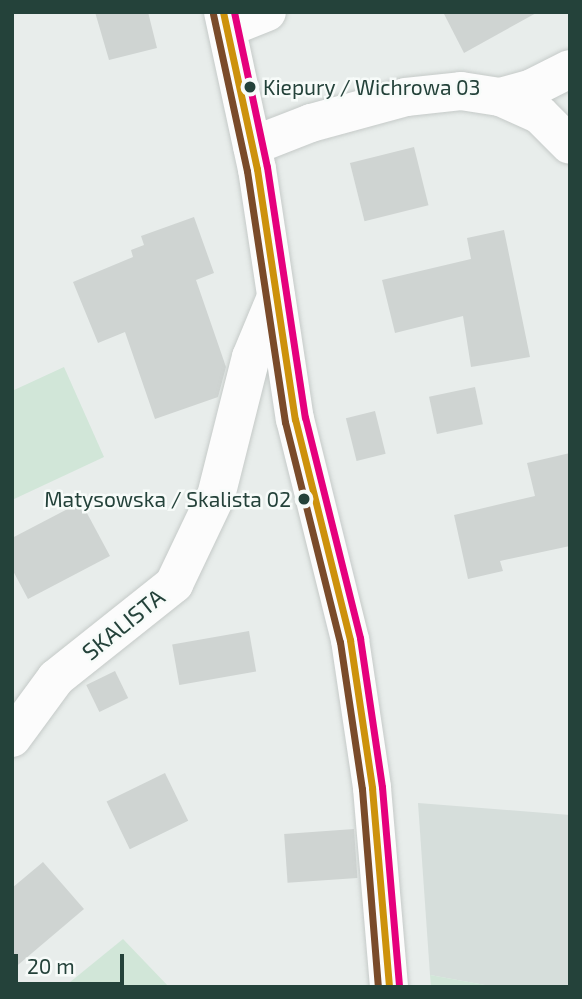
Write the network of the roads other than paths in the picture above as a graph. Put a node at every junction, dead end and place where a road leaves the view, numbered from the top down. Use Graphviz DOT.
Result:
graph roads {
  1 [pos="267,12"];
  2 [pos="225,20"];
  3 [pos="570,69"];
  4 [pos="500,97"];
  5 [pos="570,145"];
  6 [pos="255,158"];
  7 [pos="276,297"];
  8 [pos="12,738"];
  9 [pos="389,987"];
  1 -- 2 [label="street"];
  2 -- 6 [label="street"];
  3 -- 4 [label="street"];
  4 -- 5 [label="street"];
  4 -- 6 [label="street"];
  6 -- 7 [label="street"];
  7 -- 8 [label="street, SKALISTA"];
  7 -- 9 [label="street"];
}
